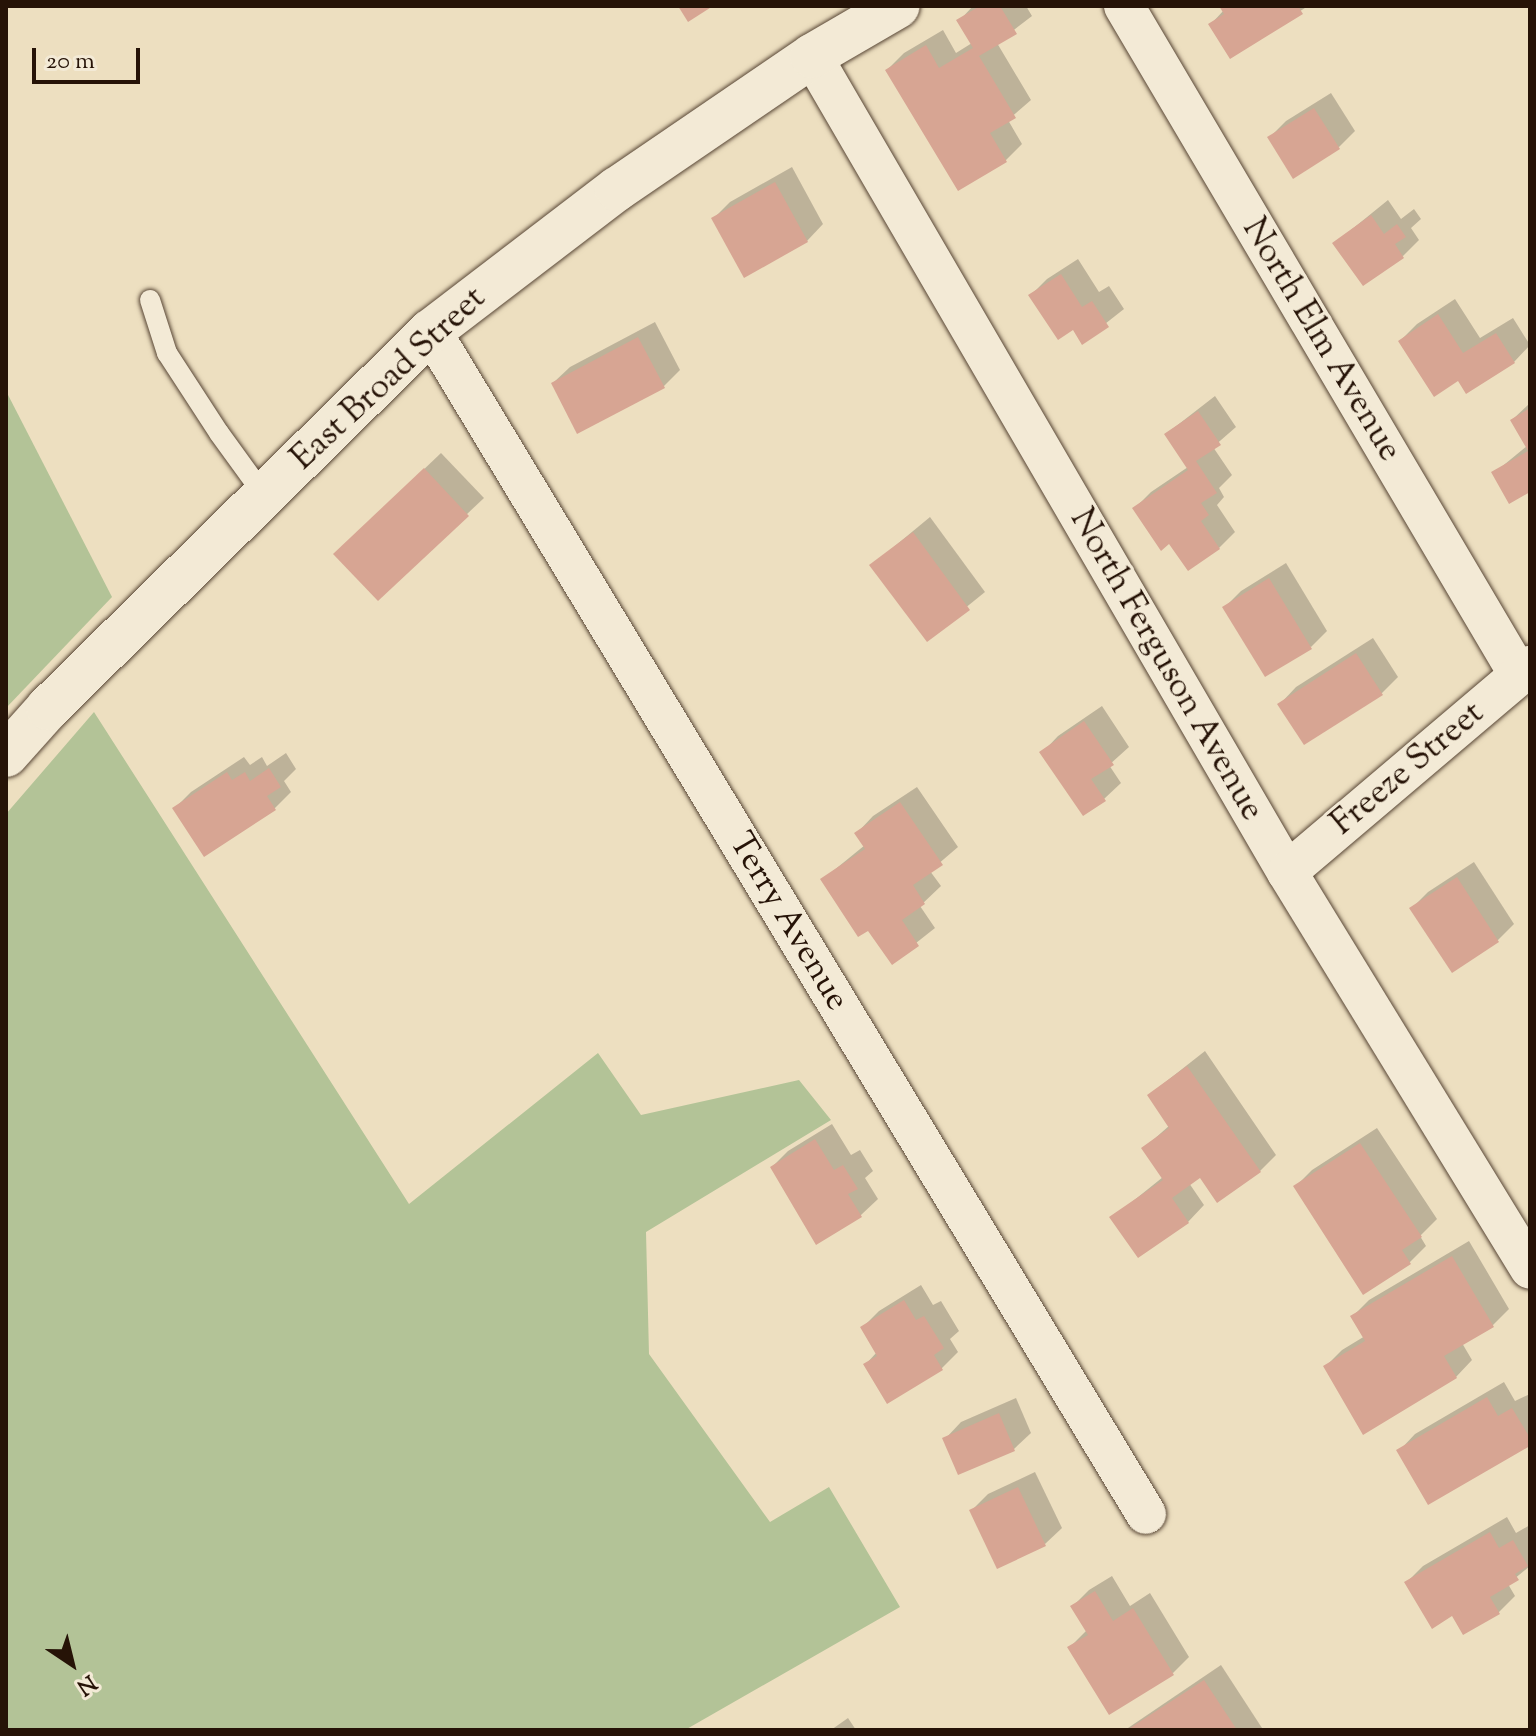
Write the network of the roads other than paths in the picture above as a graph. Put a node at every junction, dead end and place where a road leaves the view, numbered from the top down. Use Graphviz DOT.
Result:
graph roads {
  1 [pos="898,6"];
  2 [pos="1124,6"];
  3 [pos="812,56"];
  4 [pos="150,300"];
  5 [pos="431,331"];
  6 [pos="264,495"];
  7 [pos="1525,671"];
  8 [pos="6,755"];
  9 [pos="1287,872"];
  10 [pos="1530,1269"];
  11 [pos="1146,1514"];
  1 -- 3 [label="street, East Broad Street"];
  2 -- 7 [label="street, North Elm Avenue"];
  3 -- 5 [label="street, East Broad Street"];
  3 -- 9 [label="street, North Ferguson Avenue"];
  4 -- 6 [label="lane"];
  5 -- 6 [label="street, East Broad Street"];
  5 -- 11 [label="street, Terry Avenue"];
  6 -- 8 [label="street, East Broad Street"];
  7 -- 9 [label="street, Freeze Street"];
  9 -- 10 [label="street, North Ferguson Avenue"];
}
